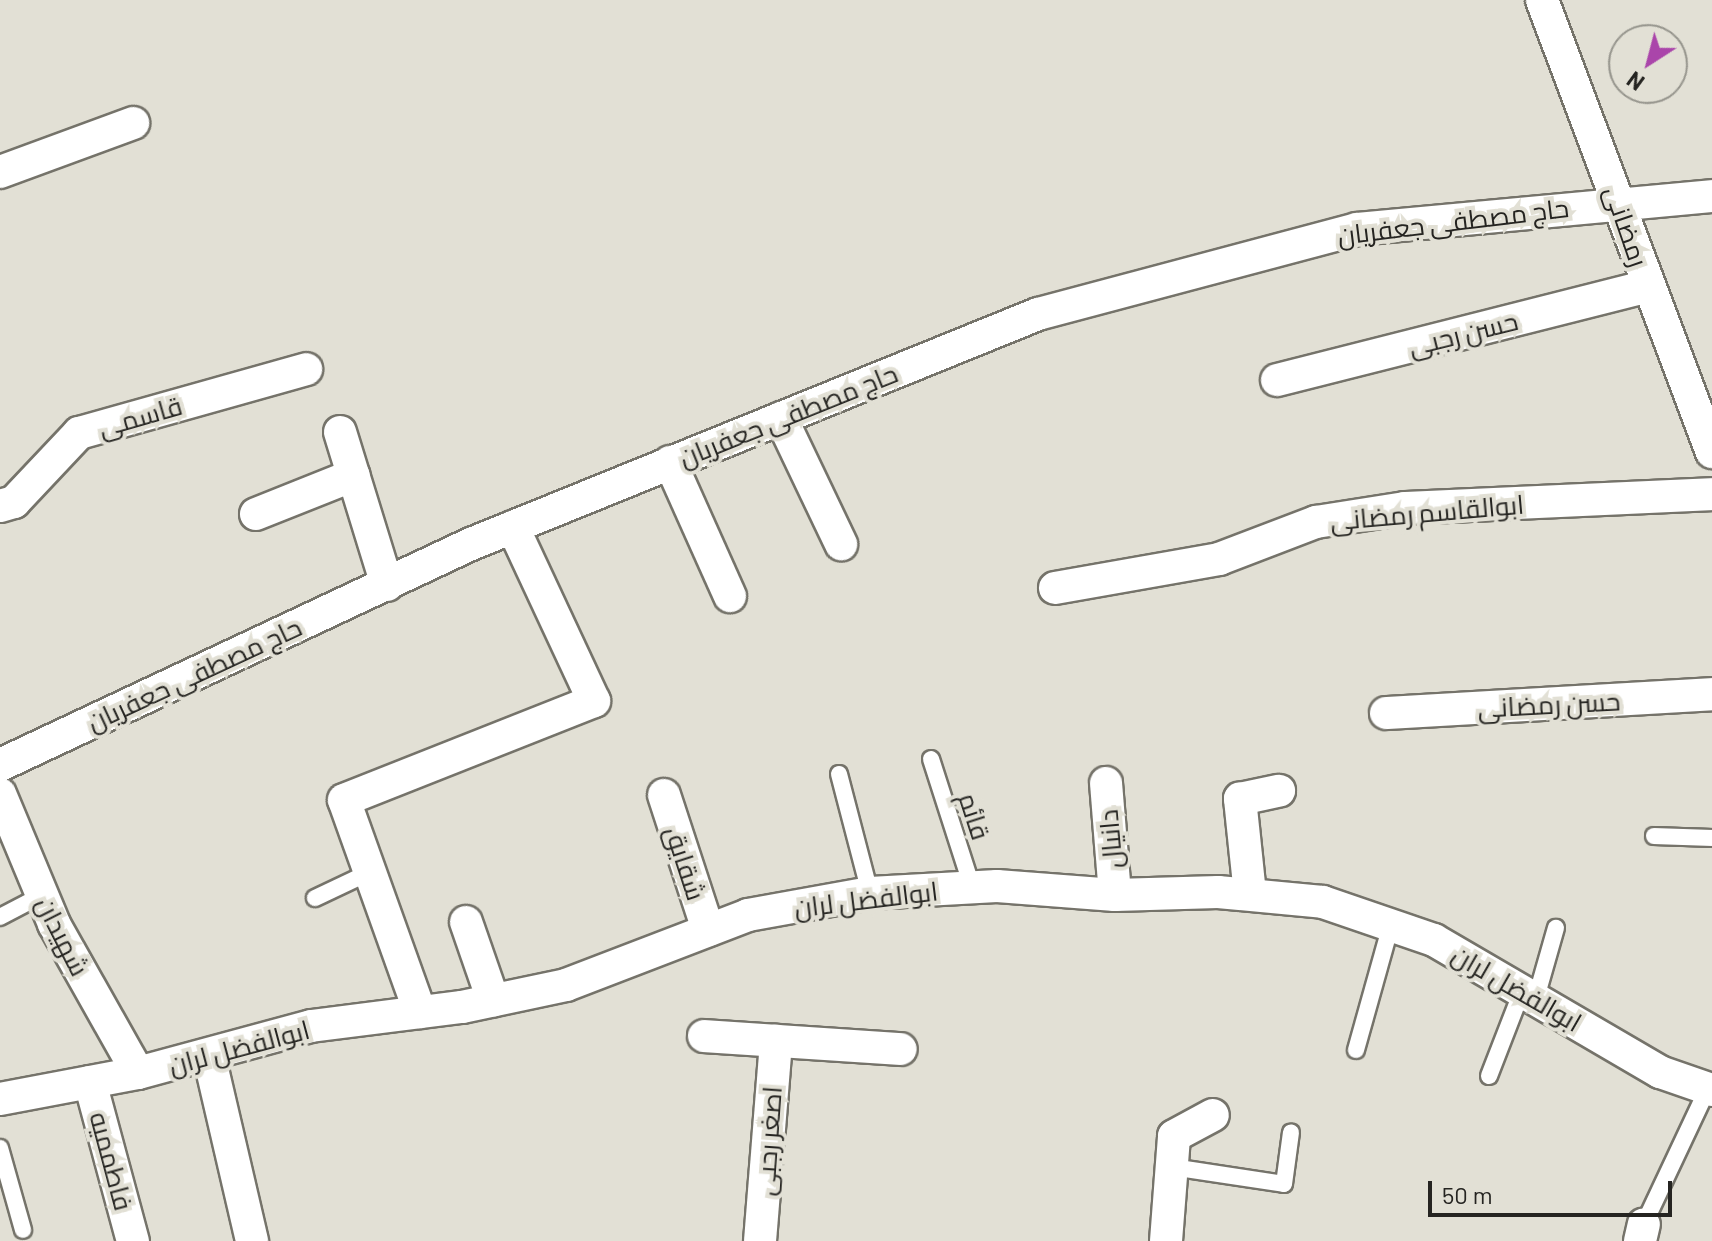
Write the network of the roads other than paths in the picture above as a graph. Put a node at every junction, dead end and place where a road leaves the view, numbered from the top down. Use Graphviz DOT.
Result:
graph roads {
  1 [pos="1542,0"];
  2 [pos="133,123"];
  3 [pos="0,172"];
  4 [pos="1712,196"];
  5 [pos="1618,201"];
  6 [pos="1648,286"];
  7 [pos="306,369"];
  8 [pos="1277,380"];
  9 [pos="781,418"];
  10 [pos="340,432"];
  11 [pos="1712,452"];
  12 [pos="670,462"];
  13 [pos="354,475"];
  14 [pos="1712,494"];
  15 [pos="0,506"];
  16 [pos="256,514"];
  17 [pos="513,527"];
  18 [pos="841,544"];
  19 [pos="387,585"];
  20 [pos="1055,588"];
  21 [pos="730,596"];
  22 [pos="1712,694"];
  23 [pos="1386,713"];
  24 [pos="931,759"];
  25 [pos="0,765"];
  26 [pos="839,774"];
  27 [pos="1106,783"];
  28 [pos="1279,791"];
  29 [pos="0,794"];
  30 [pos="664,795"];
  31 [pos="1654,836"];
  32 [pos="1712,838"];
  33 [pos="370,872"];
  34 [pos="972,887"];
  35 [pos="870,893"];
  36 [pos="1250,894"];
  37 [pos="42,895"];
  38 [pos="1115,895"];
  39 [pos="315,898"];
  40 [pos="0,917"];
  41 [pos="466,922"];
  42 [pos="1391,925"];
  43 [pos="1556,928"];
  44 [pos="708,930"];
  45 [pos="1529,994"];
  46 [pos="493,1000"];
  47 [pos="420,1012"];
  48 [pos="704,1036"];
  49 [pos="776,1041"];
  50 [pos="901,1049"];
  51 [pos="1356,1050"];
  52 [pos="209,1056"];
  53 [pos="138,1073"];
  54 [pos="1489,1076"];
  55 [pos="90,1082"];
  56 [pos="1710,1089"];
  57 [pos="0,1099"];
  58 [pos="1213,1115"];
  59 [pos="1291,1132"];
  60 [pos="0,1148"];
  61 [pos="1172,1167"];
  62 [pos="23,1230"];
  63 [pos="1642,1233"];
  64 [pos="133,1241"];
  65 [pos="252,1241"];
  66 [pos="760,1241"];
  67 [pos="1166,1241"];
  1 -- 5 [label="street, رمضانی"];
  2 -- 3 [label="street"];
  4 -- 5 [label="street, حاج مصطفی جعفریان"];
  5 -- 6 [label="street, رمضانی"];
  5 -- 9 [label="street, حاج مصطفی جعفریان"];
  6 -- 8 [label="street, حسن رجبی"];
  6 -- 11 [label="street, رمضانی"];
  7 -- 15 [label="street, قاسمی"];
  9 -- 12 [label="street, حاج مصطفی جعفریان"];
  9 -- 18 [label="street"];
  10 -- 13 [label="street"];
  12 -- 17 [label="street, حاج مصطفی جعفریان"];
  12 -- 21 [label="street"];
  13 -- 16 [label="street"];
  13 -- 19 [label="street"];
  14 -- 20 [label="street, ابوالقاسم رمضانی"];
  17 -- 19 [label="street, حاج مصطفی جعفریان"];
  17 -- 33 [label="street"];
  19 -- 25 [label="street, حاج مصطفی جعفریان"];
  22 -- 23 [label="street, حسن رمضانی"];
  24 -- 34 [label="lane, قائم"];
  26 -- 35 [label="lane"];
  27 -- 38 [label="street, دانیال"];
  28 -- 36 [label="street"];
  29 -- 37 [label="street, شهیدان"];
  30 -- 44 [label="street, شقایق"];
  31 -- 32 [label="lane"];
  33 -- 39 [label="lane"];
  33 -- 47 [label="street"];
  34 -- 35 [label="street, ابوالفضل لران"];
  34 -- 38 [label="street, ابوالفضل لران"];
  35 -- 44 [label="street, ابوالفضل لران"];
  36 -- 38 [label="street, ابوالفضل لران"];
  36 -- 42 [label="street, ابوالفضل لران"];
  37 -- 40 [label="lane"];
  37 -- 53 [label="street, شهیدان"];
  41 -- 46 [label="street"];
  42 -- 45 [label="street, ابوالفضل لران"];
  42 -- 51 [label="lane"];
  43 -- 45 [label="lane"];
  44 -- 46 [label="street, ابوالفضل لران"];
  45 -- 54 [label="lane"];
  45 -- 56 [label="street, ابوالفضل لران"];
  46 -- 47 [label="street, ابوالفضل لران"];
  47 -- 52 [label="street, ابوالفضل لران"];
  48 -- 49 [label="street"];
  49 -- 50 [label="street"];
  49 -- 66 [label="street, اصغر رجبی"];
  52 -- 53 [label="street, ابوالفضل لران"];
  52 -- 65 [label="street"];
  53 -- 55 [label="street, ابوالفضل لران"];
  55 -- 57 [label="street, ابوالفضل لران"];
  55 -- 64 [label="street, فاطممیه"];
  56 -- 63 [label="lane"];
  58 -- 61 [label="street"];
  59 -- 61 [label="lane"];
  60 -- 62 [label="lane"];
  61 -- 67 [label="street"];
}
